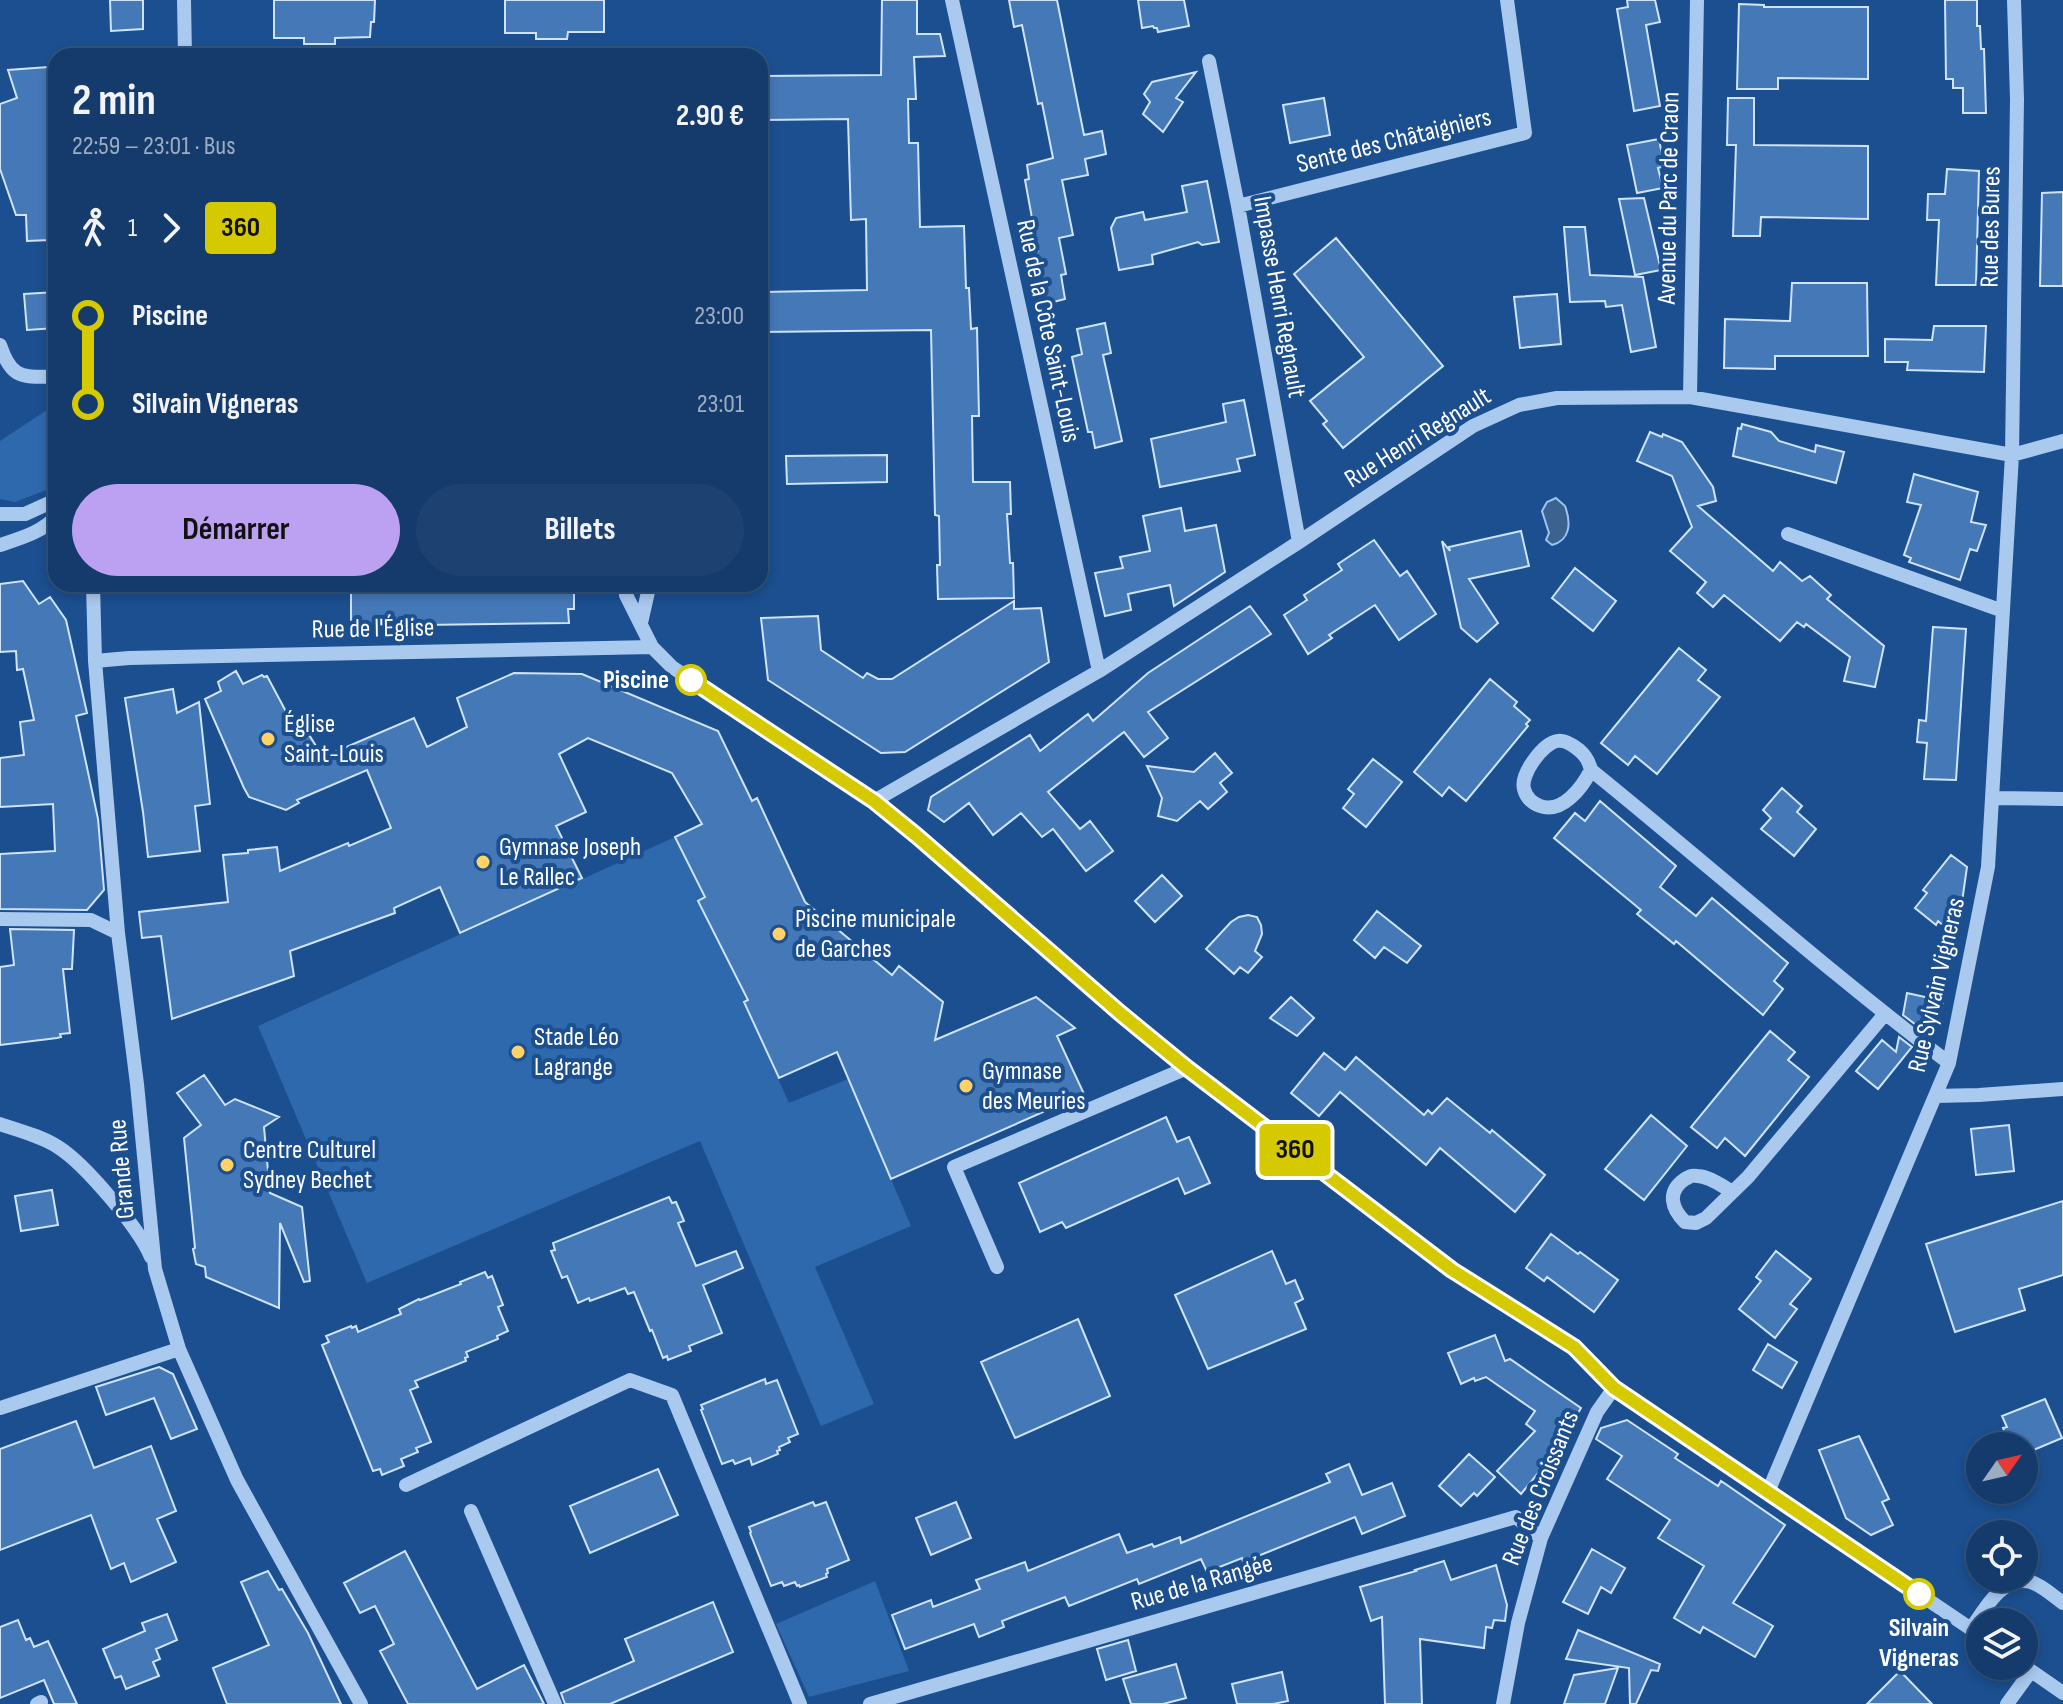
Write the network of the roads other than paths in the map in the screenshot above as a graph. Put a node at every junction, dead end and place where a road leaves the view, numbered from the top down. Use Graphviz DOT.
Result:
graph roads {
  1 [pos="184,0"];
  2 [pos="952,0"];
  3 [pos="1507,0"];
  4 [pos="1697,0"];
  5 [pos="2014,0"];
  6 [pos="185,48"];
  7 [pos="1209,61"];
  8 [pos="1238,206"];
  9 [pos="0,345"];
  10 [pos="48,377"];
  11 [pos="1690,397"];
  12 [pos="2063,441"];
  13 [pos="2012,455"];
  14 [pos="48,504"];
  15 [pos="0,514"];
  16 [pos="48,524"];
  17 [pos="1788,534"];
  18 [pos="1299,542"];
  19 [pos="0,545"];
  20 [pos="93,592"];
  21 [pos="626,592"];
  22 [pos="648,592"];
  23 [pos="2003,611"];
  24 [pos="641,623"];
  25 [pos="652,647"];
  26 [pos="95,661"];
  27 [pos="1099,671"];
  28 [pos="1591,770"];
  29 [pos="1992,798"];
  30 [pos="2063,799"];
  31 [pos="874,801"];
  32 [pos="0,919"];
  33 [pos="118,933"];
  34 [pos="1884,1015"];
  35 [pos="1949,1063"];
  36 [pos="1187,1068"];
  37 [pos="2063,1089"];
  38 [pos="1935,1096"];
  39 [pos="0,1124"];
  40 [pos="1733,1192"];
  41 [pos="997,1267"];
  42 [pos="155,1269"];
  43 [pos="179,1349"];
  44 [pos="1614,1388"];
  45 [pos="0,1408"];
  46 [pos="406,1485"];
  47 [pos="1768,1492"];
  48 [pos="471,1511"];
  49 [pos="1541,1538"];
  50 [pos="2063,1603"];
  51 [pos="1988,1608"];
  52 [pos="1966,1626"];
  53 [pos="2038,1675"];
  54 [pos="2021,1680"];
  55 [pos="2063,1693"];
  56 [pos="361,1704"];
  57 [pos="555,1704"];
  58 [pos="800,1704"];
  59 [pos="870,1704"];
  60 [pos="1503,1704"];
  61 [pos="2007,1704"];
  1 -- 6 [label="street"];
  2 -- 27 [label="street, Rue de la Côte Saint-Louis"];
  3 -- 8 [label="street, Sente des Châtaigniers"];
  4 -- 11 [label="street, Avenue du Parc de Craon"];
  5 -- 13 [label="street, Rue des Bures"];
  7 -- 8 [label="street, Impasse Henri Regnault"];
  8 -- 18 [label="street, Impasse Henri Regnault"];
  9 -- 10 [label="street"];
  11 -- 13 [label="street, Rue Henri Regnault"];
  11 -- 18 [label="street, Rue Henri Regnault"];
  12 -- 13 [label="street, Rue Henri Regnault"];
  13 -- 23 [label="street, Rue Sylvain Vigneras"];
  14 -- 15 [label="street"];
  16 -- 19 [label="street"];
  17 -- 23 [label="street"];
  18 -- 27 [label="street, Rue Henri Regnault"];
  20 -- 26 [label="street, Grande Rue"];
  21 -- 24 [label="street"];
  22 -- 24 [label="street"];
  23 -- 29 [label="street, Rue Sylvain Vigneras"];
  24 -- 25 [label="street"];
  25 -- 26 [label="street, Rue de l'Église"];
  25 -- 31 [label="street"];
  26 -- 33 [label="street, Grande Rue"];
  27 -- 31 [label="street, Rue Henri Regnault"];
  28 -- 28 [label="street"];
  28 -- 34 [label="street"];
  29 -- 30 [label="street"];
  29 -- 35 [label="street, Rue Sylvain Vigneras"];
  31 -- 36 [label="street"];
  32 -- 33 [label="street"];
  33 -- 42 [label="street, Grande Rue"];
  34 -- 35 [label="street"];
  34 -- 40 [label="street"];
  35 -- 38 [label="street, Rue Sylvain Vigneras"];
  36 -- 41 [label="street"];
  36 -- 44 [label="street"];
  37 -- 38 [label="street"];
  38 -- 47 [label="street, Rue Sylvain Vigneras"];
  39 -- 42 [label="street"];
  42 -- 43 [label="street, Grande Rue"];
  43 -- 45 [label="street"];
  43 -- 56 [label="street, Grande Rue"];
  44 -- 47 [label="street"];
  44 -- 49 [label="street, Rue des Croissants"];
  46 -- 58 [label="street"];
  47 -- 52 [label="street"];
  48 -- 57 [label="street"];
  49 -- 59 [label="street, Rue de la Rangée"];
  49 -- 60 [label="street, Rue des Croissants"];
  50 -- 51 [label="street"];
  53 -- 55 [label="street"];
  54 -- 61 [label="street"];
}
